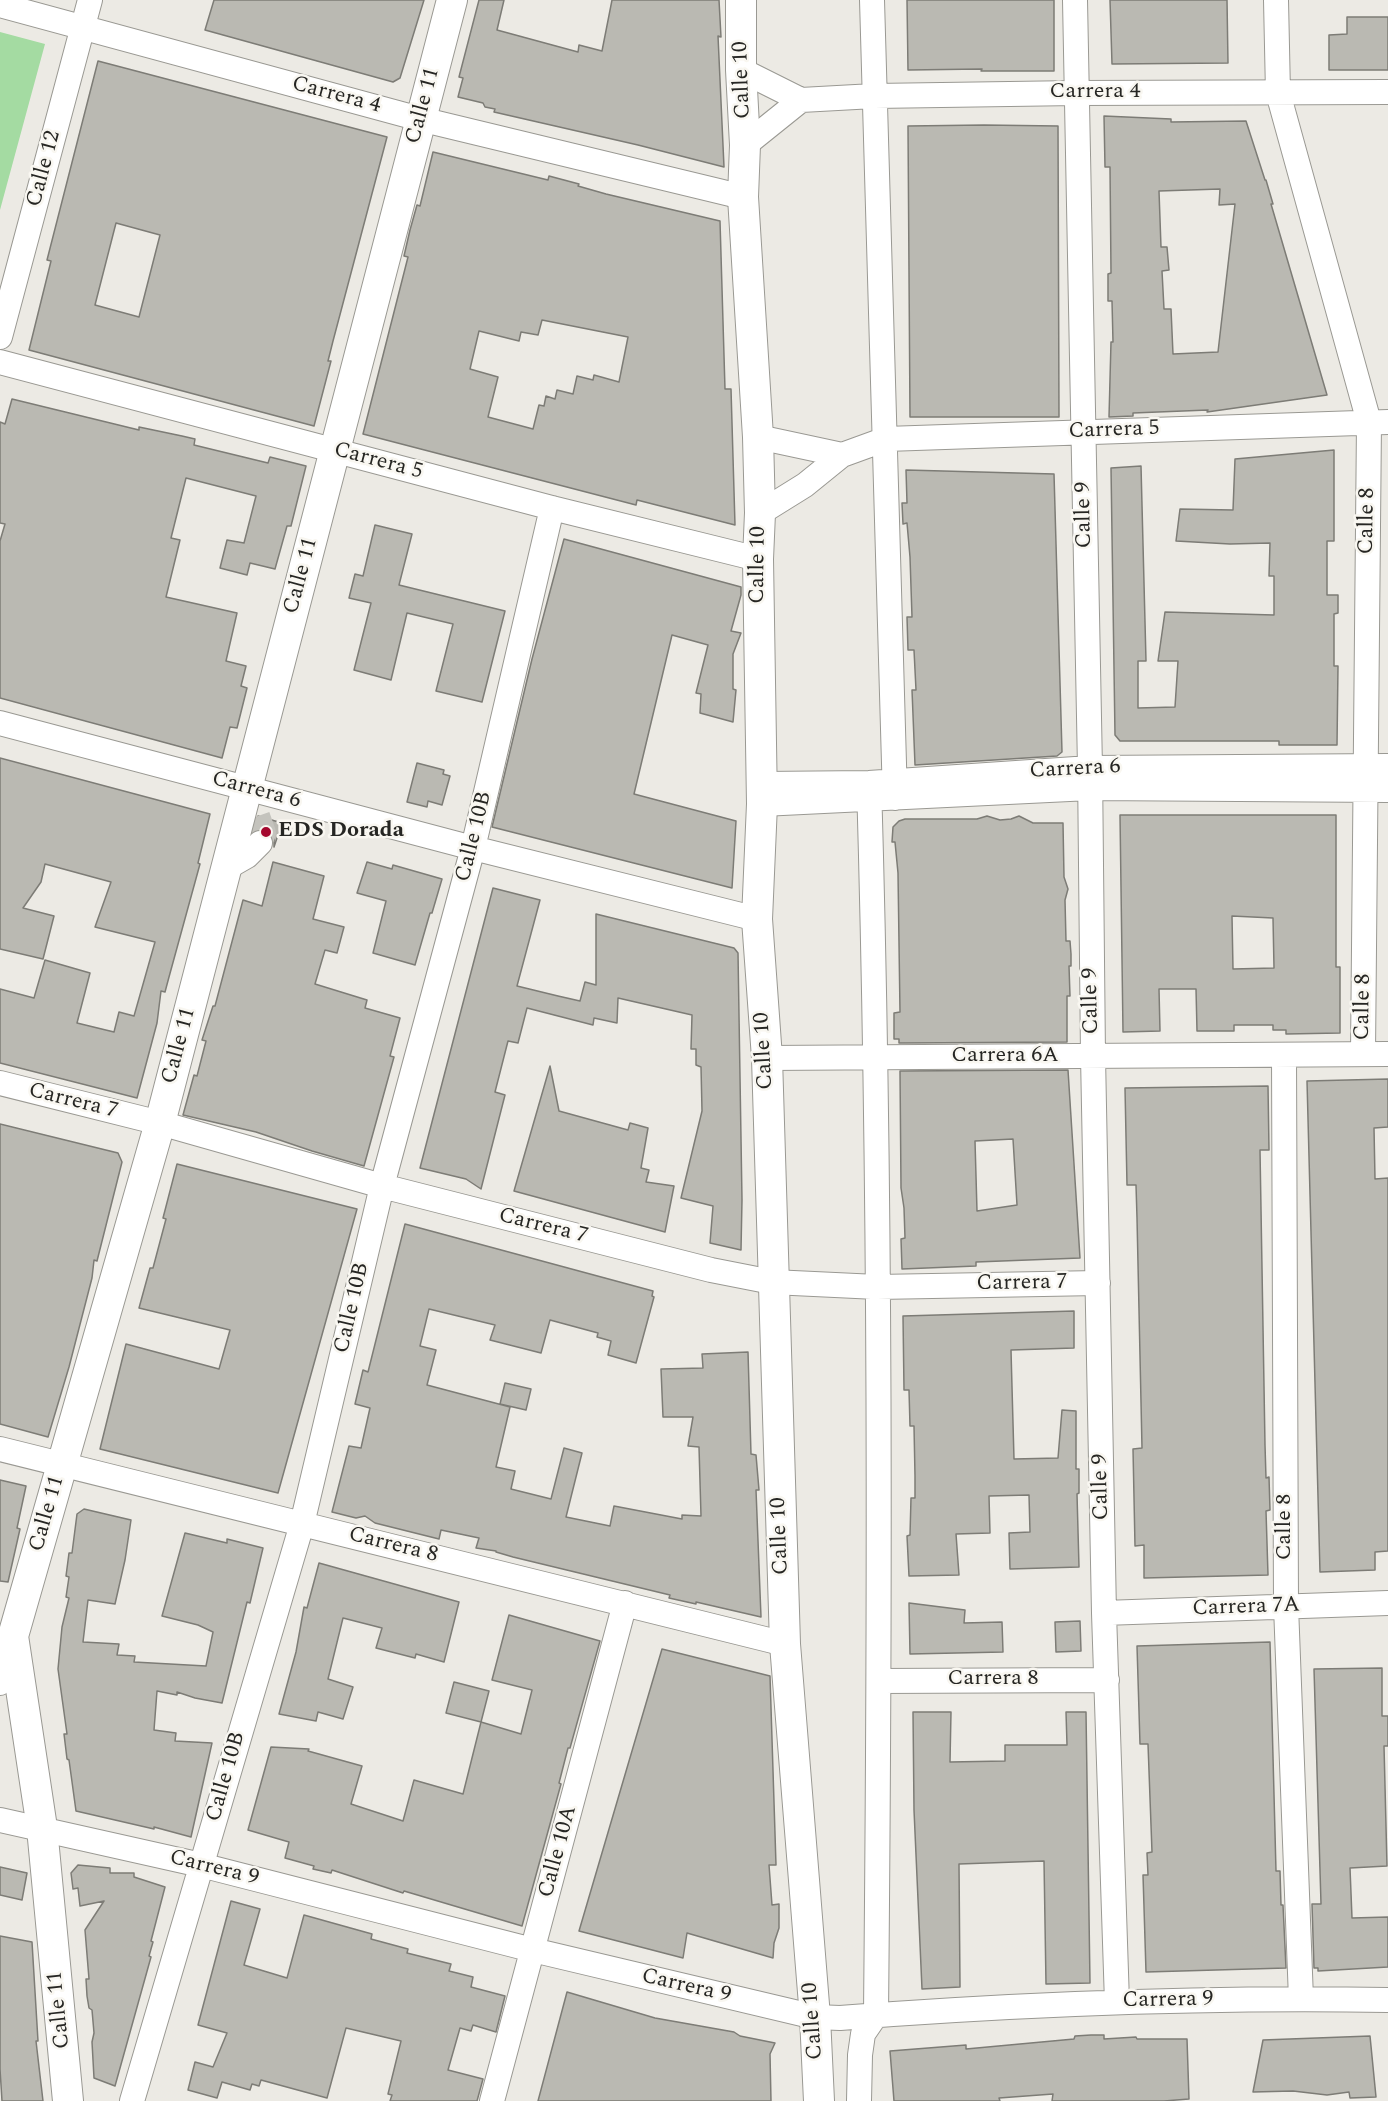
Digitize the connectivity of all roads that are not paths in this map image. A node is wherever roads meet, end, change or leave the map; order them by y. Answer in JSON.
{"nodes":[{"id":1,"x":90,"y":0,"type":"edge"},
{"id":2,"x":452,"y":0,"type":"edge"},
{"id":3,"x":741,"y":0,"type":"edge"},
{"id":4,"x":872,"y":0,"type":"edge"},
{"id":5,"x":1075,"y":0,"type":"edge"},
{"id":6,"x":1276,"y":0,"type":"edge"},
{"id":7,"x":0,"y":5,"type":"edge"},
{"id":8,"x":82,"y":28,"type":"junction"},
{"id":9,"x":741,"y":70,"type":"junction"},
{"id":10,"x":1388,"y":92,"type":"edge"},
{"id":11,"x":1077,"y":93,"type":"junction"},
{"id":12,"x":1278,"y":93,"type":"junction"},
{"id":13,"x":874,"y":96,"type":"junction"},
{"id":14,"x":801,"y":100,"type":"junction"},
{"id":15,"x":420,"y":119,"type":"junction"},
{"id":16,"x":745,"y":146,"type":"junction"},
{"id":17,"x":743,"y":197,"type":"junction"},
{"id":18,"x":0,"y":337,"type":"edge"},
{"id":19,"x":0,"y":362,"type":"edge"},
{"id":20,"x":1378,"y":422,"type":"edge"},
{"id":21,"x":1084,"y":432,"type":"junction"},
{"id":22,"x":758,"y":437,"type":"junction"},
{"id":23,"x":886,"y":439,"type":"junction"},
{"id":24,"x":334,"y":451,"type":"junction"},
{"id":25,"x":842,"y":454,"type":"junction"},
{"id":26,"x":552,"y":508,"type":"junction"},
{"id":27,"x":760,"y":513,"type":"junction"},
{"id":28,"x":758,"y":559,"type":"junction"},
{"id":29,"x":0,"y":723,"type":"edge"},
{"id":30,"x":1377,"y":766,"type":"edge"},
{"id":31,"x":1090,"y":778,"type":"junction"},
{"id":32,"x":895,"y":789,"type":"junction"},
{"id":33,"x":1377,"y":790,"type":"edge"},
{"id":34,"x":869,"y":791,"type":"junction"},
{"id":35,"x":762,"y":794,"type":"junction"},
{"id":36,"x":250,"y":800,"type":"junction"},
{"id":37,"x":260,"y":843,"type":"dead end"},
{"id":38,"x":473,"y":848,"type":"junction"},
{"id":39,"x":226,"y":868,"type":"junction"},
{"id":40,"x":757,"y":919,"type":"junction"},
{"id":41,"x":1363,"y":1053,"type":"junction"},
{"id":42,"x":1388,"y":1054,"type":"edge"},
{"id":43,"x":1093,"y":1056,"type":"junction"},
{"id":44,"x":1284,"y":1056,"type":"junction"},
{"id":45,"x":767,"y":1058,"type":"junction"},
{"id":46,"x":876,"y":1058,"type":"junction"},
{"id":47,"x":0,"y":1083,"type":"edge"},
{"id":48,"x":160,"y":1123,"type":"junction"},
{"id":49,"x":382,"y":1185,"type":"junction"},
{"id":50,"x":772,"y":1282,"type":"junction"},
{"id":51,"x":1098,"y":1282,"type":"junction"},
{"id":52,"x":878,"y":1287,"type":"junction"},
{"id":53,"x":0,"y":1449,"type":"edge"},
{"id":54,"x":62,"y":1464,"type":"junction"},
{"id":55,"x":302,"y":1524,"type":"junction"},
{"id":56,"x":625,"y":1603,"type":"junction"},
{"id":57,"x":1388,"y":1603,"type":"edge"},
{"id":58,"x":1286,"y":1606,"type":"junction"},
{"id":59,"x":1104,"y":1613,"type":"junction"},
{"id":60,"x":13,"y":1636,"type":"junction"},
{"id":61,"x":785,"y":1644,"type":"junction"},
{"id":62,"x":1107,"y":1680,"type":"junction"},
{"id":63,"x":880,"y":1681,"type":"junction"},
{"id":64,"x":0,"y":1683,"type":"edge"},
{"id":65,"x":0,"y":1820,"type":"edge"},
{"id":66,"x":42,"y":1828,"type":"junction"},
{"id":67,"x":201,"y":1865,"type":"junction"},
{"id":68,"x":533,"y":1950,"type":"junction"},
{"id":69,"x":1301,"y":1999,"type":"junction"},
{"id":70,"x":1388,"y":2000,"type":"edge"},
{"id":71,"x":1117,"y":2002,"type":"junction"},
{"id":72,"x":876,"y":2016,"type":"junction"},
{"id":73,"x":815,"y":2017,"type":"junction"},
{"id":74,"x":68,"y":2101,"type":"edge"},
{"id":75,"x":132,"y":2101,"type":"edge"},
{"id":76,"x":492,"y":2101,"type":"edge"},
{"id":77,"x":819,"y":2101,"type":"edge"},
{"id":78,"x":859,"y":2101,"type":"edge"}],
"edges":[{"from":1,"to":8,"type":"street","name":"Calle 12"},
{"from":2,"to":15,"type":"main road","name":"Calle 11"},
{"from":3,"to":9,"type":"main road","name":"Calle 10"},
{"from":4,"to":13,"type":"street"},
{"from":5,"to":11,"type":"street","name":"Calle 9"},
{"from":6,"to":12,"type":"street","name":"Calle 8"},
{"from":7,"to":8,"type":"street","name":"Carrera 4"},
{"from":8,"to":15,"type":"street","name":"Carrera 4"},
{"from":8,"to":18,"type":"street","name":"Calle 12"},
{"from":9,"to":14,"type":"street","name":"Carrera 4"},
{"from":9,"to":16,"type":"main road","name":"Calle 10"},
{"from":10,"to":12,"type":"street","name":"Carrera 4"},
{"from":11,"to":12,"type":"street","name":"Carrera 4"},
{"from":11,"to":13,"type":"street","name":"Carrera 4"},
{"from":11,"to":21,"type":"street","name":"Calle 9"},
{"from":12,"to":20,"type":"street","name":"Calle 8"},
{"from":13,"to":14,"type":"street","name":"Carrera 4"},
{"from":13,"to":23,"type":"street"},
{"from":14,"to":16,"type":"street"},
{"from":15,"to":17,"type":"street","name":"Carrera 4"},
{"from":15,"to":24,"type":"main road","name":"Calle 11"},
{"from":16,"to":17,"type":"main road","name":"Calle 10"},
{"from":17,"to":22,"type":"main road","name":"Calle 10"},
{"from":19,"to":24,"type":"street","name":"Carrera 5"},
{"from":20,"to":21,"type":"street","name":"Carrera 5"},
{"from":20,"to":30,"type":"street","name":"Calle 8"},
{"from":21,"to":23,"type":"street","name":"Carrera 5"},
{"from":21,"to":31,"type":"street","name":"Calle 9"},
{"from":22,"to":25,"type":"street"},
{"from":22,"to":27,"type":"main road","name":"Calle 10"},
{"from":23,"to":25,"type":"street","name":"Carrera 5"},
{"from":23,"to":32,"type":"street"},
{"from":24,"to":26,"type":"street","name":"Carrera 5"},
{"from":24,"to":36,"type":"main road","name":"Calle 11"},
{"from":25,"to":27,"type":"street","name":"Carrera 5"},
{"from":26,"to":28,"type":"street","name":"Carrera 5"},
{"from":26,"to":38,"type":"street","name":"Calle 10B"},
{"from":27,"to":28,"type":"main road","name":"Calle 10"},
{"from":28,"to":35,"type":"main road","name":"Calle 10"},
{"from":29,"to":36,"type":"street","name":"Carrera 6"},
{"from":30,"to":31,"type":"street","name":"Carrera 6"},
{"from":30,"to":33,"type":"street","name":"Calle 8"},
{"from":31,"to":32,"type":"street","name":"Carrera 6"},
{"from":31,"to":33,"type":"street","name":"Carrera 6"},
{"from":31,"to":43,"type":"street","name":"Calle 9"},
{"from":32,"to":34,"type":"street","name":"Carrera 6"},
{"from":33,"to":41,"type":"street","name":"Calle 8"},
{"from":34,"to":35,"type":"street","name":"Carrera 6"},
{"from":34,"to":46,"type":"street","name":"Calle 10"},
{"from":35,"to":40,"type":"main road","name":"Calle 10"},
{"from":36,"to":38,"type":"street","name":"Carrera 6"},
{"from":36,"to":39,"type":"main road","name":"Calle 11"},
{"from":37,"to":39,"type":"street"},
{"from":38,"to":40,"type":"street","name":"Carrera 6"},
{"from":38,"to":49,"type":"street","name":"Calle 10B"},
{"from":39,"to":48,"type":"main road","name":"Calle 11"},
{"from":40,"to":45,"type":"main road","name":"Calle 10"},
{"from":41,"to":42,"type":"street","name":"Carrera 6A"},
{"from":41,"to":44,"type":"street","name":"Carrera 6A"},
{"from":43,"to":44,"type":"street","name":"Carrera 6A"},
{"from":43,"to":46,"type":"street","name":"Carrera 6A"},
{"from":43,"to":51,"type":"street","name":"Calle 9"},
{"from":44,"to":58,"type":"street","name":"Calle 8"},
{"from":45,"to":46,"type":"street","name":"Carrera 6A"},
{"from":45,"to":50,"type":"main road","name":"Calle 10"},
{"from":46,"to":52,"type":"street","name":"Calle 10"},
{"from":47,"to":48,"type":"street","name":"Carrera 7"},
{"from":48,"to":49,"type":"street","name":"Carrera 7"},
{"from":48,"to":54,"type":"main road","name":"Calle 11"},
{"from":49,"to":50,"type":"street","name":"Carrera 7"},
{"from":49,"to":55,"type":"street","name":"Calle 10B"},
{"from":50,"to":52,"type":"street","name":"Carrera 7"},
{"from":50,"to":61,"type":"main road","name":"Calle 10"},
{"from":51,"to":52,"type":"street","name":"Carrera 7"},
{"from":51,"to":59,"type":"street","name":"Calle 9"},
{"from":52,"to":63,"type":"street","name":"Calle 10"},
{"from":53,"to":54,"type":"street","name":"Carrera 8"},
{"from":54,"to":55,"type":"street","name":"Carrera 8"},
{"from":54,"to":60,"type":"main road","name":"Calle 11"},
{"from":55,"to":56,"type":"street","name":"Carrera 8"},
{"from":55,"to":67,"type":"street","name":"Calle 10B"},
{"from":56,"to":61,"type":"street","name":"Carrera 8"},
{"from":56,"to":68,"type":"street","name":"Calle 10A"},
{"from":57,"to":58,"type":"street","name":"Carrera 7A"},
{"from":58,"to":59,"type":"street","name":"Carrera 7A"},
{"from":58,"to":69,"type":"street","name":"Calle 8"},
{"from":59,"to":62,"type":"street","name":"Calle 9"},
{"from":60,"to":64,"type":"street"},
{"from":60,"to":66,"type":"main road","name":"Calle 11"},
{"from":61,"to":73,"type":"main road","name":"Calle 10"},
{"from":62,"to":63,"type":"street","name":"Carrera 8"},
{"from":62,"to":71,"type":"street","name":"Calle 9"},
{"from":63,"to":72,"type":"street","name":"Calle 10"},
{"from":65,"to":66,"type":"street","name":"Carrera 9"},
{"from":66,"to":67,"type":"street","name":"Carrera 9"},
{"from":66,"to":74,"type":"main road","name":"Calle 11"},
{"from":67,"to":68,"type":"street","name":"Carrera 9"},
{"from":67,"to":75,"type":"street","name":"Calle 10B"},
{"from":68,"to":73,"type":"street","name":"Carrera 9"},
{"from":68,"to":76,"type":"street","name":"Calle 10A"},
{"from":69,"to":70,"type":"street","name":"Carrera 9"},
{"from":69,"to":71,"type":"street","name":"Carrera 9"},
{"from":71,"to":72,"type":"street","name":"Carrera 9"},
{"from":72,"to":73,"type":"street","name":"Carrera 9"},
{"from":72,"to":78,"type":"street","name":"Calle 10"},
{"from":73,"to":77,"type":"main road","name":"Calle 10"}]}
